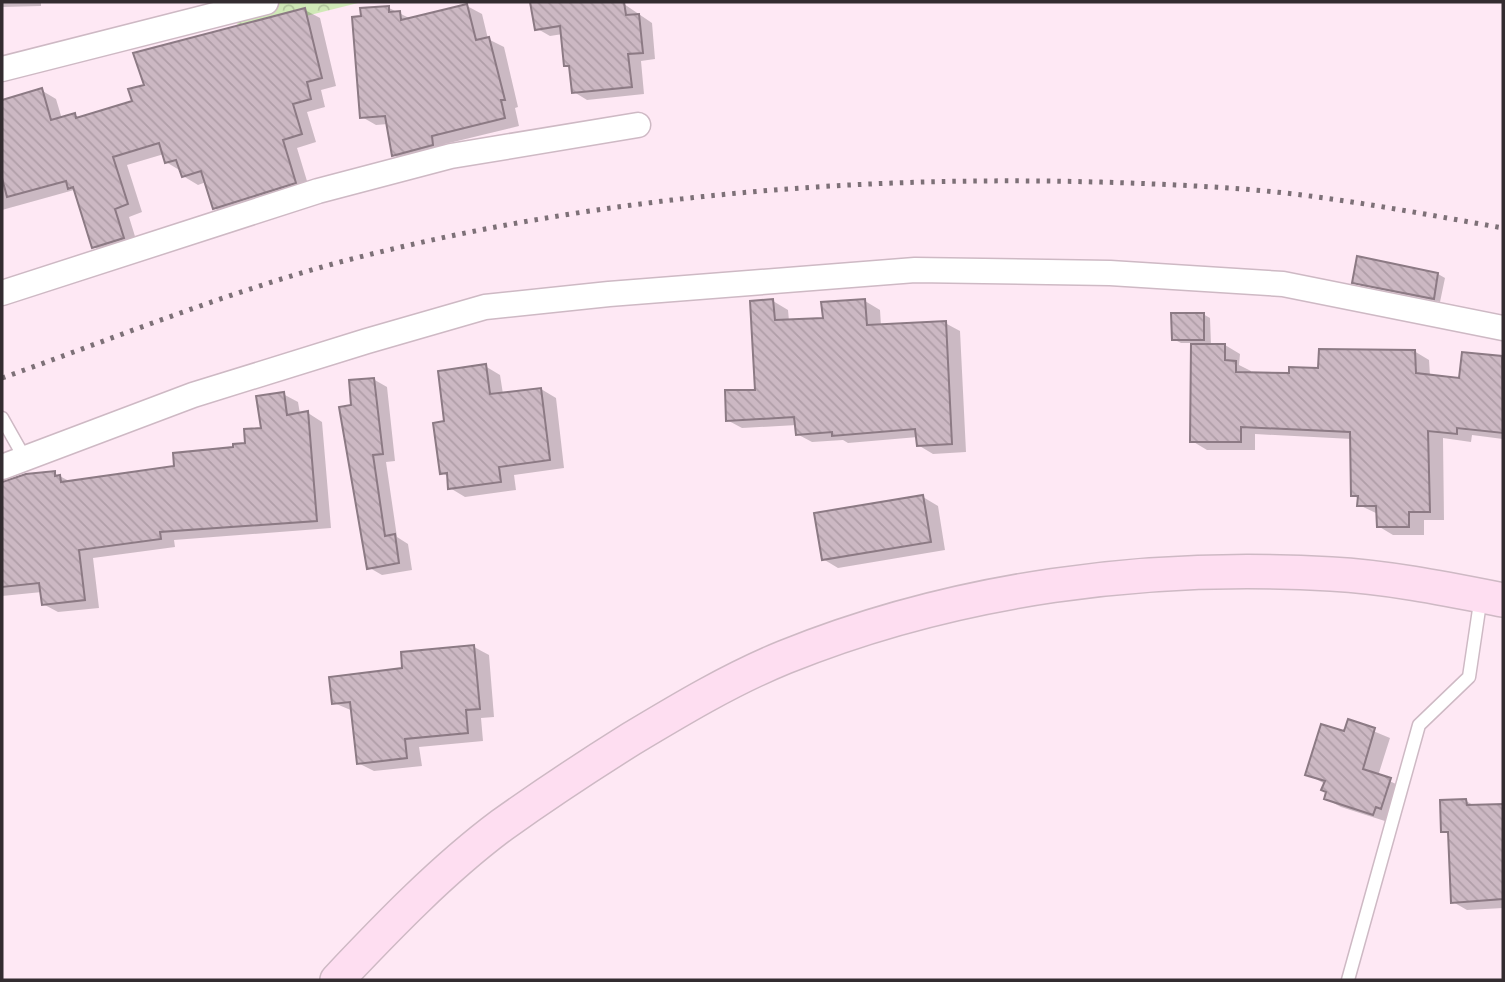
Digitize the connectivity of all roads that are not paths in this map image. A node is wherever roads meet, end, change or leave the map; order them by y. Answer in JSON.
{"nodes":[{"id":1,"x":266,"y":2,"type":"edge"},
{"id":2,"x":2,"y":69,"type":"edge"},
{"id":3,"x":638,"y":125,"type":"dead end"},
{"id":4,"x":2,"y":293,"type":"edge"},
{"id":5,"x":1503,"y":328,"type":"edge"},
{"id":6,"x":2,"y":418,"type":"edge"},
{"id":7,"x":13,"y":462,"type":"edge"},
{"id":8,"x":1492,"y":598,"type":"edge"},
{"id":9,"x":337,"y":980,"type":"edge"},
{"id":10,"x":1348,"y":980,"type":"edge"}],
"edges":[{"from":1,"to":2,"type":"street"},
{"from":3,"to":4,"type":"street"},
{"from":5,"to":7,"type":"street"},
{"from":6,"to":7,"type":"lane"},
{"from":8,"to":9,"type":"street"},
{"from":8,"to":10,"type":"lane"}]}
